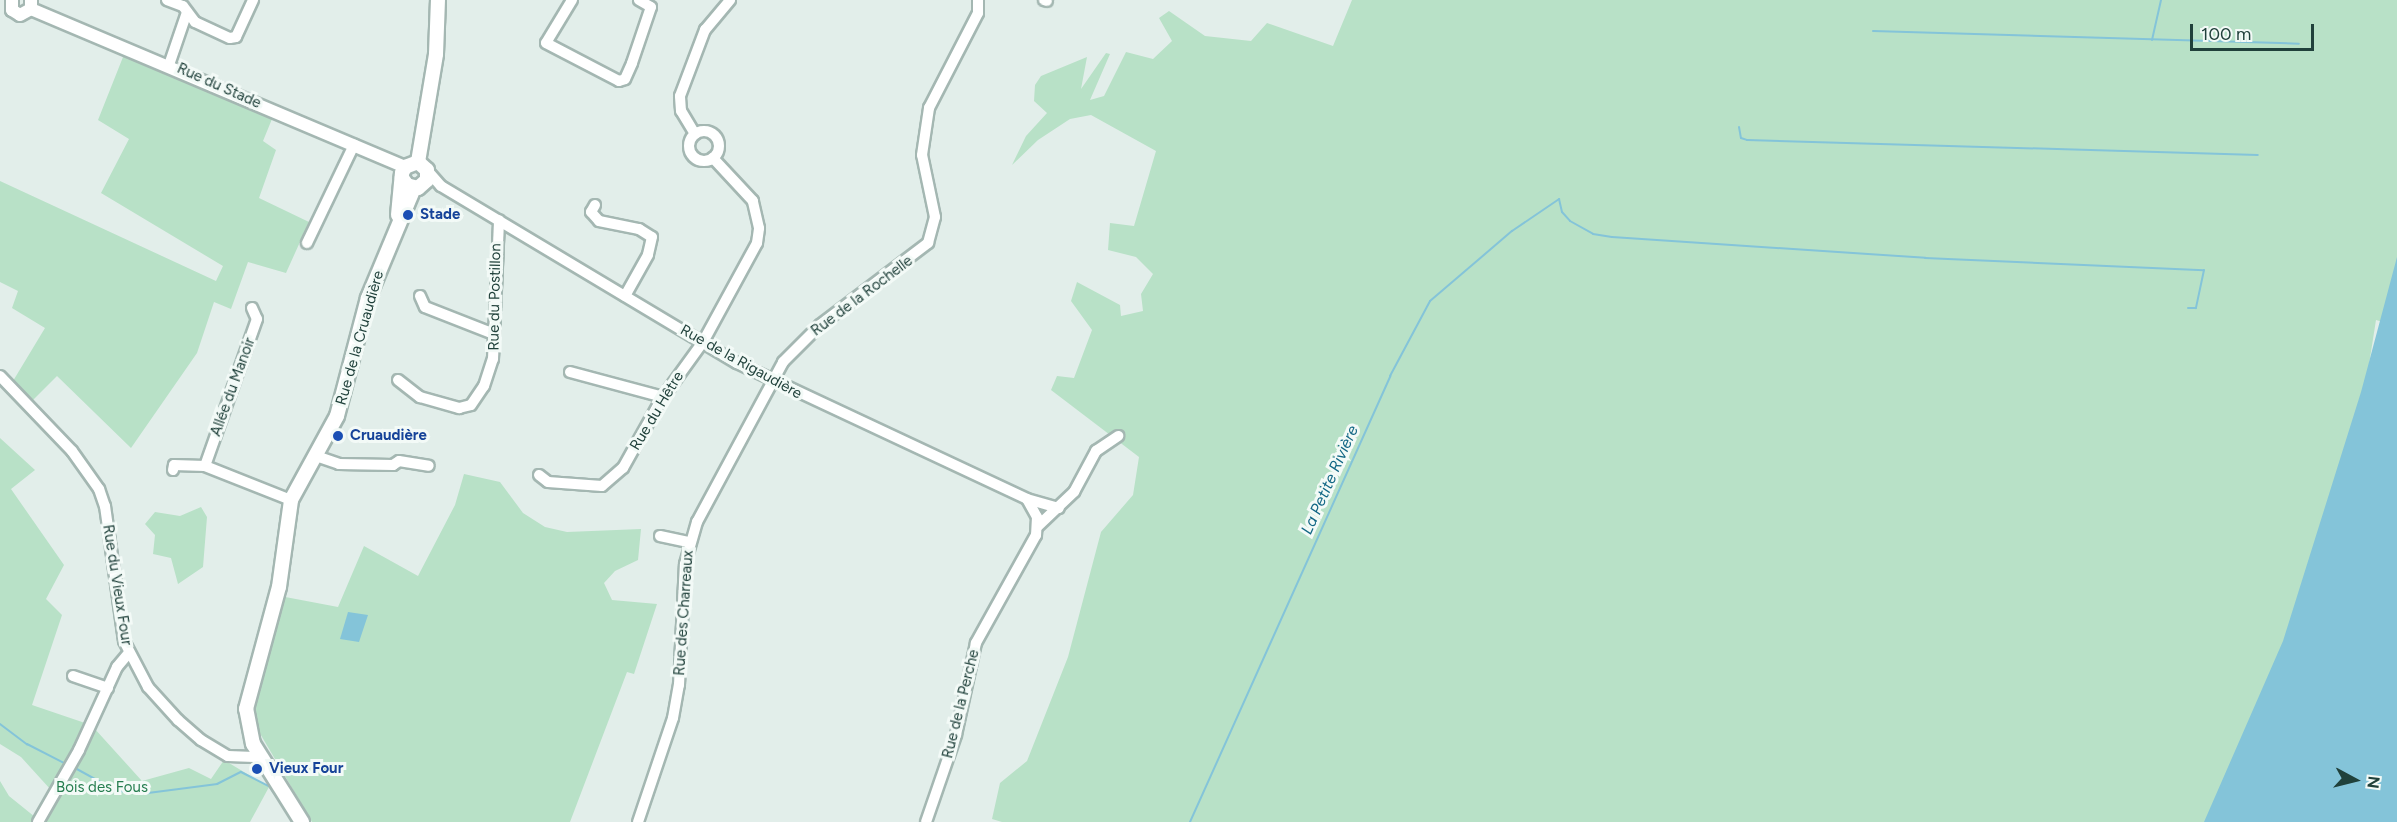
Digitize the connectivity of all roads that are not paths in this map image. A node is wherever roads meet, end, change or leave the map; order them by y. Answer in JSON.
{"nodes":[{"id":1,"x":167,"y":0,"type":"edge"},
{"id":2,"x":253,"y":0,"type":"edge"},
{"id":3,"x":438,"y":0,"type":"edge"},
{"id":4,"x":572,"y":0,"type":"edge"},
{"id":5,"x":639,"y":0,"type":"edge"},
{"id":6,"x":730,"y":0,"type":"edge"},
{"id":7,"x":978,"y":0,"type":"edge"},
{"id":8,"x":31,"y":5,"type":"edge"},
{"id":9,"x":8,"y":6,"type":"edge"},
{"id":10,"x":187,"y":12,"type":"junction"},
{"id":11,"x":169,"y":65,"type":"junction"},
{"id":12,"x":694,"y":134,"type":"junction"},
{"id":13,"x":354,"y":145,"type":"junction"},
{"id":14,"x":713,"y":158,"type":"junction"},
{"id":15,"x":415,"y":175,"type":"junction"},
{"id":16,"x":595,"y":206,"type":"dead end"},
{"id":17,"x":499,"y":220,"type":"junction"},
{"id":18,"x":307,"y":243,"type":"dead end"},
{"id":19,"x":420,"y":296,"type":"dead end"},
{"id":20,"x":625,"y":296,"type":"junction"},
{"id":21,"x":252,"y":308,"type":"dead end"},
{"id":22,"x":494,"y":334,"type":"junction"},
{"id":23,"x":703,"y":342,"type":"junction"},
{"id":24,"x":570,"y":372,"type":"dead end"},
{"id":25,"x":0,"y":376,"type":"edge"},
{"id":26,"x":398,"y":380,"type":"dead end"},
{"id":27,"x":770,"y":381,"type":"junction"},
{"id":28,"x":663,"y":397,"type":"junction"},
{"id":29,"x":1118,"y":436,"type":"dead end"},
{"id":30,"x":316,"y":456,"type":"junction"},
{"id":31,"x":205,"y":466,"type":"junction"},
{"id":32,"x":429,"y":466,"type":"dead end"},
{"id":33,"x":173,"y":470,"type":"dead end"},
{"id":34,"x":539,"y":475,"type":"dead end"},
{"id":35,"x":1027,"y":498,"type":"junction"},
{"id":36,"x":291,"y":500,"type":"junction"},
{"id":37,"x":1059,"y":508,"type":"junction"},
{"id":38,"x":1038,"y":526,"type":"junction"},
{"id":39,"x":660,"y":536,"type":"dead end"},
{"id":40,"x":689,"y":542,"type":"junction"},
{"id":41,"x":128,"y":654,"type":"junction"},
{"id":42,"x":73,"y":676,"type":"dead end"},
{"id":43,"x":108,"y":688,"type":"junction"},
{"id":44,"x":261,"y":758,"type":"junction"},
{"id":45,"x":38,"y":822,"type":"edge"},
{"id":46,"x":302,"y":822,"type":"edge"},
{"id":47,"x":638,"y":822,"type":"edge"},
{"id":48,"x":926,"y":822,"type":"edge"}],
"edges":[{"from":1,"to":10,"type":"street"},
{"from":2,"to":10,"type":"street"},
{"from":3,"to":15,"type":"main road","name":"Rue de la Cruaudière"},
{"from":4,"to":5,"type":"street"},
{"from":6,"to":12,"type":"street"},
{"from":7,"to":27,"type":"street","name":"Rue de la Rochelle"},
{"from":8,"to":9,"type":"street","name":"Rue du Stade"},
{"from":8,"to":11,"type":"street","name":"Rue du Stade"},
{"from":10,"to":11,"type":"street"},
{"from":11,"to":13,"type":"street","name":"Rue du Stade"},
{"from":12,"to":14,"type":"street"},
{"from":12,"to":14,"type":"street"},
{"from":13,"to":15,"type":"street","name":"Rue du Stade"},
{"from":13,"to":18,"type":"street"},
{"from":14,"to":23,"type":"street","name":"Rue du Hêtre"},
{"from":15,"to":17,"type":"street","name":"Rue de la Rigaudière"},
{"from":15,"to":30,"type":"main road","name":"Rue de la Cruaudière"},
{"from":16,"to":20,"type":"street"},
{"from":17,"to":20,"type":"street","name":"Rue de la Rigaudière"},
{"from":17,"to":22,"type":"street","name":"Rue du Postillon"},
{"from":19,"to":22,"type":"street"},
{"from":20,"to":23,"type":"street","name":"Rue de la Rigaudière"},
{"from":21,"to":31,"type":"street","name":"Allée du Manoir"},
{"from":22,"to":26,"type":"street","name":"Rue du Postillon"},
{"from":23,"to":27,"type":"street","name":"Rue de la Rigaudière"},
{"from":23,"to":28,"type":"street","name":"Rue du Hêtre"},
{"from":24,"to":28,"type":"street"},
{"from":25,"to":41,"type":"street","name":"Rue du Vieux Four"},
{"from":27,"to":35,"type":"street","name":"Rue de la Rigaudière"},
{"from":27,"to":40,"type":"street","name":"Rue des Charreaux"},
{"from":28,"to":34,"type":"street","name":"Rue du Hêtre"},
{"from":29,"to":37,"type":"street"},
{"from":30,"to":32,"type":"street"},
{"from":30,"to":36,"type":"main road","name":"Rue de la Cruaudière"},
{"from":31,"to":33,"type":"street"},
{"from":31,"to":36,"type":"street"},
{"from":35,"to":37,"type":"street","name":"Rue de la Rigaudière"},
{"from":35,"to":38,"type":"street"},
{"from":36,"to":44,"type":"main road","name":"Rue de la Cruaudière"},
{"from":37,"to":38,"type":"street"},
{"from":38,"to":48,"type":"street","name":"Rue de la Perche"},
{"from":39,"to":40,"type":"street"},
{"from":40,"to":47,"type":"street","name":"Rue des Charreaux"},
{"from":41,"to":43,"type":"street"},
{"from":41,"to":44,"type":"street","name":"Rue du Vieux Four"},
{"from":42,"to":43,"type":"street"},
{"from":43,"to":45,"type":"street"},
{"from":44,"to":46,"type":"main road","name":"Rue de la Cruaudière"}]}
